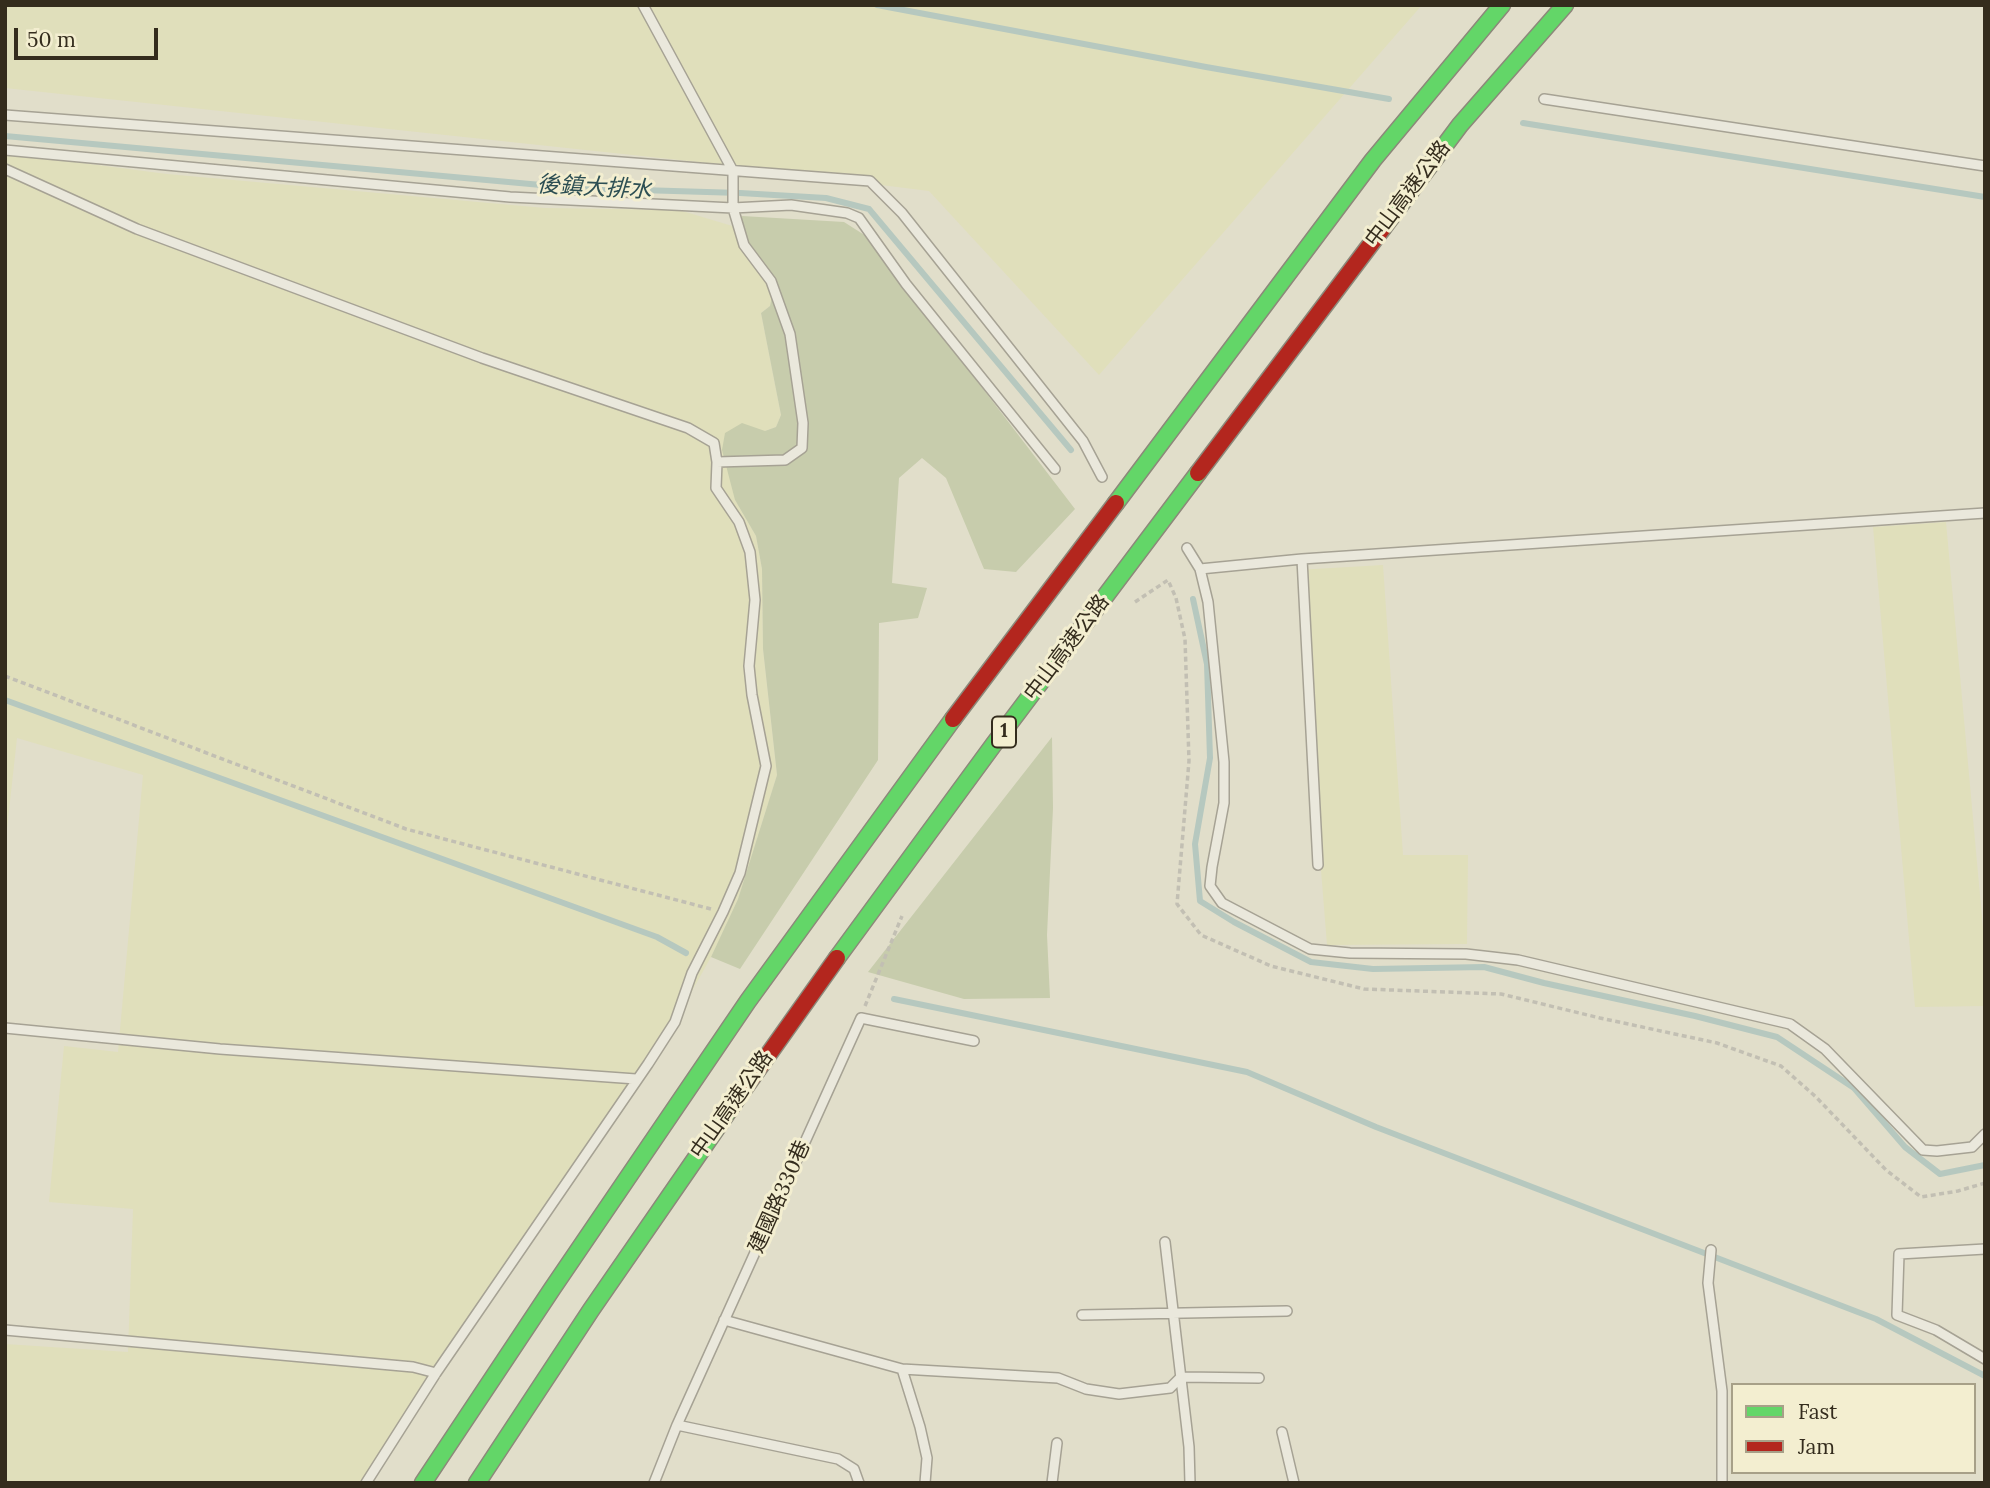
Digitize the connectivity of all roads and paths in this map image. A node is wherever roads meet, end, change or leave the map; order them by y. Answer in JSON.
{"nodes":[{"id":1,"x":643,"y":5,"type":"edge"},
{"id":2,"x":1502,"y":5,"type":"edge"},
{"id":3,"x":1564,"y":5,"type":"edge"},
{"id":4,"x":1544,"y":99,"type":"dead end"},
{"id":5,"x":5,"y":115,"type":"edge"},
{"id":6,"x":5,"y":150,"type":"edge"},
{"id":7,"x":1985,"y":166,"type":"edge"},
{"id":8,"x":5,"y":169,"type":"edge"},
{"id":9,"x":733,"y":175,"type":"junction"},
{"id":10,"x":733,"y":204,"type":"junction"},
{"id":11,"x":717,"y":462,"type":"junction"},
{"id":12,"x":1055,"y":469,"type":"dead end"},
{"id":13,"x":1102,"y":477,"type":"dead end"},
{"id":14,"x":1985,"y":513,"type":"edge"},
{"id":15,"x":1187,"y":548,"type":"dead end"},
{"id":16,"x":1302,"y":559,"type":"junction"},
{"id":17,"x":1200,"y":569,"type":"junction"},
{"id":18,"x":1134,"y":603,"type":"dead end"},
{"id":19,"x":5,"y":676,"type":"edge"},
{"id":20,"x":1318,"y":865,"type":"dead end"},
{"id":21,"x":723,"y":912,"type":"junction"},
{"id":22,"x":903,"y":913,"type":"dead end"},
{"id":23,"x":861,"y":1018,"type":"junction"},
{"id":24,"x":5,"y":1028,"type":"edge"},
{"id":25,"x":974,"y":1041,"type":"dead end"},
{"id":26,"x":636,"y":1079,"type":"junction"},
{"id":27,"x":1985,"y":1134,"type":"edge"},
{"id":28,"x":1985,"y":1183,"type":"edge"},
{"id":29,"x":1165,"y":1242,"type":"dead end"},
{"id":30,"x":1985,"y":1249,"type":"edge"},
{"id":31,"x":1711,"y":1250,"type":"dead end"},
{"id":32,"x":1287,"y":1311,"type":"dead end"},
{"id":33,"x":1174,"y":1314,"type":"junction"},
{"id":34,"x":1082,"y":1315,"type":"dead end"},
{"id":35,"x":724,"y":1320,"type":"junction"},
{"id":36,"x":5,"y":1330,"type":"edge"},
{"id":37,"x":1985,"y":1359,"type":"edge"},
{"id":38,"x":902,"y":1369,"type":"junction"},
{"id":39,"x":436,"y":1373,"type":"junction"},
{"id":40,"x":1181,"y":1377,"type":"junction"},
{"id":41,"x":1259,"y":1378,"type":"dead end"},
{"id":42,"x":677,"y":1425,"type":"junction"},
{"id":43,"x":1282,"y":1432,"type":"dead end"},
{"id":44,"x":1057,"y":1443,"type":"dead end"},
{"id":45,"x":366,"y":1483,"type":"edge"},
{"id":46,"x":423,"y":1483,"type":"edge"},
{"id":47,"x":477,"y":1483,"type":"edge"},
{"id":48,"x":654,"y":1483,"type":"edge"},
{"id":49,"x":859,"y":1483,"type":"edge"},
{"id":50,"x":925,"y":1483,"type":"edge"},
{"id":51,"x":1052,"y":1483,"type":"edge"},
{"id":52,"x":1190,"y":1483,"type":"edge"},
{"id":53,"x":1294,"y":1483,"type":"edge"},
{"id":54,"x":1722,"y":1483,"type":"edge"}],
"edges":[{"from":1,"to":9,"type":"lane"},
{"from":2,"to":46,"type":"highway","number":"1"},
{"from":3,"to":47,"type":"highway","name":"中山高速公路","number":"1"},
{"from":4,"to":7,"type":"lane"},
{"from":5,"to":9,"type":"lane"},
{"from":6,"to":10,"type":"lane"},
{"from":8,"to":11,"type":"lane"},
{"from":9,"to":10,"type":"lane"},
{"from":9,"to":13,"type":"lane"},
{"from":10,"to":11,"type":"lane"},
{"from":10,"to":12,"type":"lane"},
{"from":11,"to":21,"type":"lane"},
{"from":14,"to":16,"type":"lane"},
{"from":15,"to":17,"type":"lane"},
{"from":16,"to":17,"type":"lane"},
{"from":16,"to":20,"type":"lane"},
{"from":17,"to":27,"type":"lane"},
{"from":18,"to":28,"type":"path"},
{"from":19,"to":21,"type":"path"},
{"from":21,"to":26,"type":"lane"},
{"from":22,"to":23,"type":"path"},
{"from":23,"to":25,"type":"lane"},
{"from":23,"to":35,"type":"lane","name":"建國路330巷"},
{"from":24,"to":26,"type":"lane"},
{"from":26,"to":39,"type":"lane"},
{"from":29,"to":33,"type":"lane"},
{"from":30,"to":37,"type":"lane"},
{"from":31,"to":54,"type":"lane"},
{"from":32,"to":33,"type":"lane"},
{"from":33,"to":34,"type":"lane"},
{"from":33,"to":40,"type":"lane"},
{"from":35,"to":38,"type":"lane"},
{"from":35,"to":42,"type":"lane","name":"建國路330巷"},
{"from":36,"to":39,"type":"lane"},
{"from":38,"to":40,"type":"lane"},
{"from":38,"to":50,"type":"lane"},
{"from":39,"to":45,"type":"lane"},
{"from":40,"to":41,"type":"lane"},
{"from":40,"to":52,"type":"lane"},
{"from":42,"to":48,"type":"lane","name":"建國路330巷"},
{"from":42,"to":49,"type":"lane"},
{"from":43,"to":53,"type":"lane"},
{"from":44,"to":51,"type":"lane"}]}
